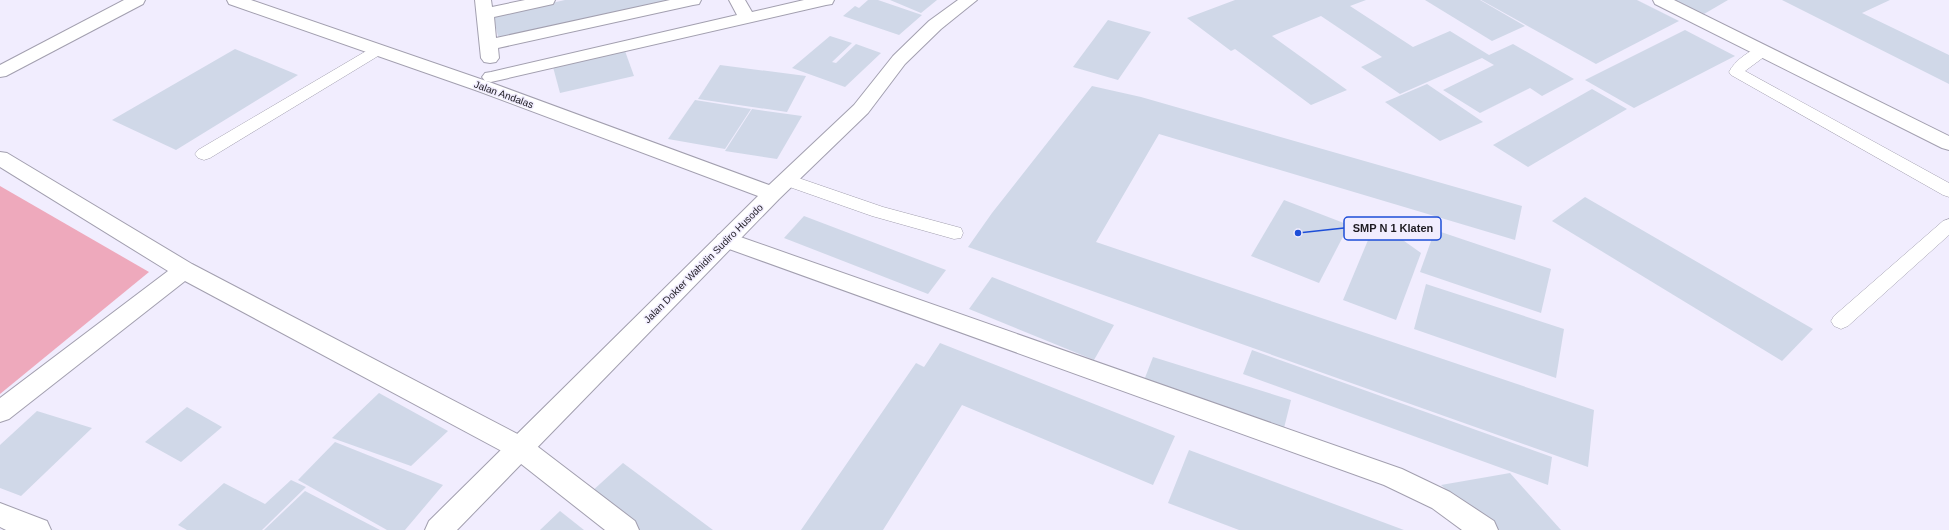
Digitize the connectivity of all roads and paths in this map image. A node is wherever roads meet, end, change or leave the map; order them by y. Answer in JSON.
{"nodes":[{"id":1,"x":138,"y":0,"type":"edge"},
{"id":2,"x":235,"y":0,"type":"edge"},
{"id":3,"x":547,"y":0,"type":"edge"},
{"id":4,"x":693,"y":0,"type":"edge"},
{"id":5,"x":737,"y":0,"type":"edge"},
{"id":6,"x":826,"y":0,"type":"edge"},
{"id":7,"x":969,"y":0,"type":"edge"},
{"id":8,"x":1661,"y":0,"type":"edge"},
{"id":9,"x":484,"y":7,"type":"edge"},
{"id":10,"x":747,"y":18,"type":"junction"},
{"id":11,"x":489,"y":45,"type":"junction"},
{"id":12,"x":378,"y":50,"type":"junction"},
{"id":13,"x":1763,"y":51,"type":"junction"},
{"id":14,"x":0,"y":72,"type":"edge"},
{"id":15,"x":488,"y":82,"type":"junction"},
{"id":16,"x":1949,"y":144,"type":"edge"},
{"id":17,"x":204,"y":154,"type":"dead end"},
{"id":18,"x":0,"y":158,"type":"edge"},
{"id":19,"x":779,"y":187,"type":"junction"},
{"id":20,"x":1949,"y":191,"type":"edge"},
{"id":21,"x":1949,"y":225,"type":"edge"},
{"id":22,"x":954,"y":233,"type":"dead end"},
{"id":23,"x":726,"y":240,"type":"junction"},
{"id":24,"x":184,"y":270,"type":"junction"},
{"id":25,"x":1841,"y":321,"type":"dead end"},
{"id":26,"x":0,"y":412,"type":"edge"},
{"id":27,"x":520,"y":448,"type":"junction"},
{"id":28,"x":0,"y":515,"type":"edge"},
{"id":29,"x":37,"y":530,"type":"edge"},
{"id":30,"x":439,"y":530,"type":"edge"},
{"id":31,"x":625,"y":530,"type":"edge"},
{"id":32,"x":1484,"y":530,"type":"edge"}],
"edges":[{"from":1,"to":14,"type":"street"},
{"from":2,"to":12,"type":"street","name":"Jalan Andalas"},
{"from":3,"to":9,"type":"street"},
{"from":4,"to":11,"type":"street"},
{"from":5,"to":10,"type":"street"},
{"from":6,"to":10,"type":"street"},
{"from":7,"to":19,"type":"street","name":"Jalan Dokter Wahidin Sudiro Husodo"},
{"from":8,"to":13,"type":"street"},
{"from":9,"to":11,"type":"street"},
{"from":10,"to":15,"type":"street"},
{"from":11,"to":15,"type":"street"},
{"from":12,"to":15,"type":"street","name":"Jalan Andalas"},
{"from":12,"to":17,"type":"lane"},
{"from":13,"to":16,"type":"street"},
{"from":13,"to":20,"type":"lane"},
{"from":15,"to":19,"type":"street","name":"Jalan Andalas"},
{"from":18,"to":24,"type":"street"},
{"from":19,"to":22,"type":"lane"},
{"from":19,"to":23,"type":"street","name":"Jalan Dokter Wahidin Sudiro Husodo"},
{"from":21,"to":25,"type":"lane"},
{"from":23,"to":27,"type":"street","name":"Jalan Dokter Wahidin Sudiro Husodo"},
{"from":23,"to":32,"type":"street"},
{"from":24,"to":26,"type":"street"},
{"from":24,"to":27,"type":"street"},
{"from":27,"to":30,"type":"street","name":"Jalan Dokter Wahidin Sudiro Husodo"},
{"from":27,"to":31,"type":"street"},
{"from":28,"to":29,"type":"street"}]}
